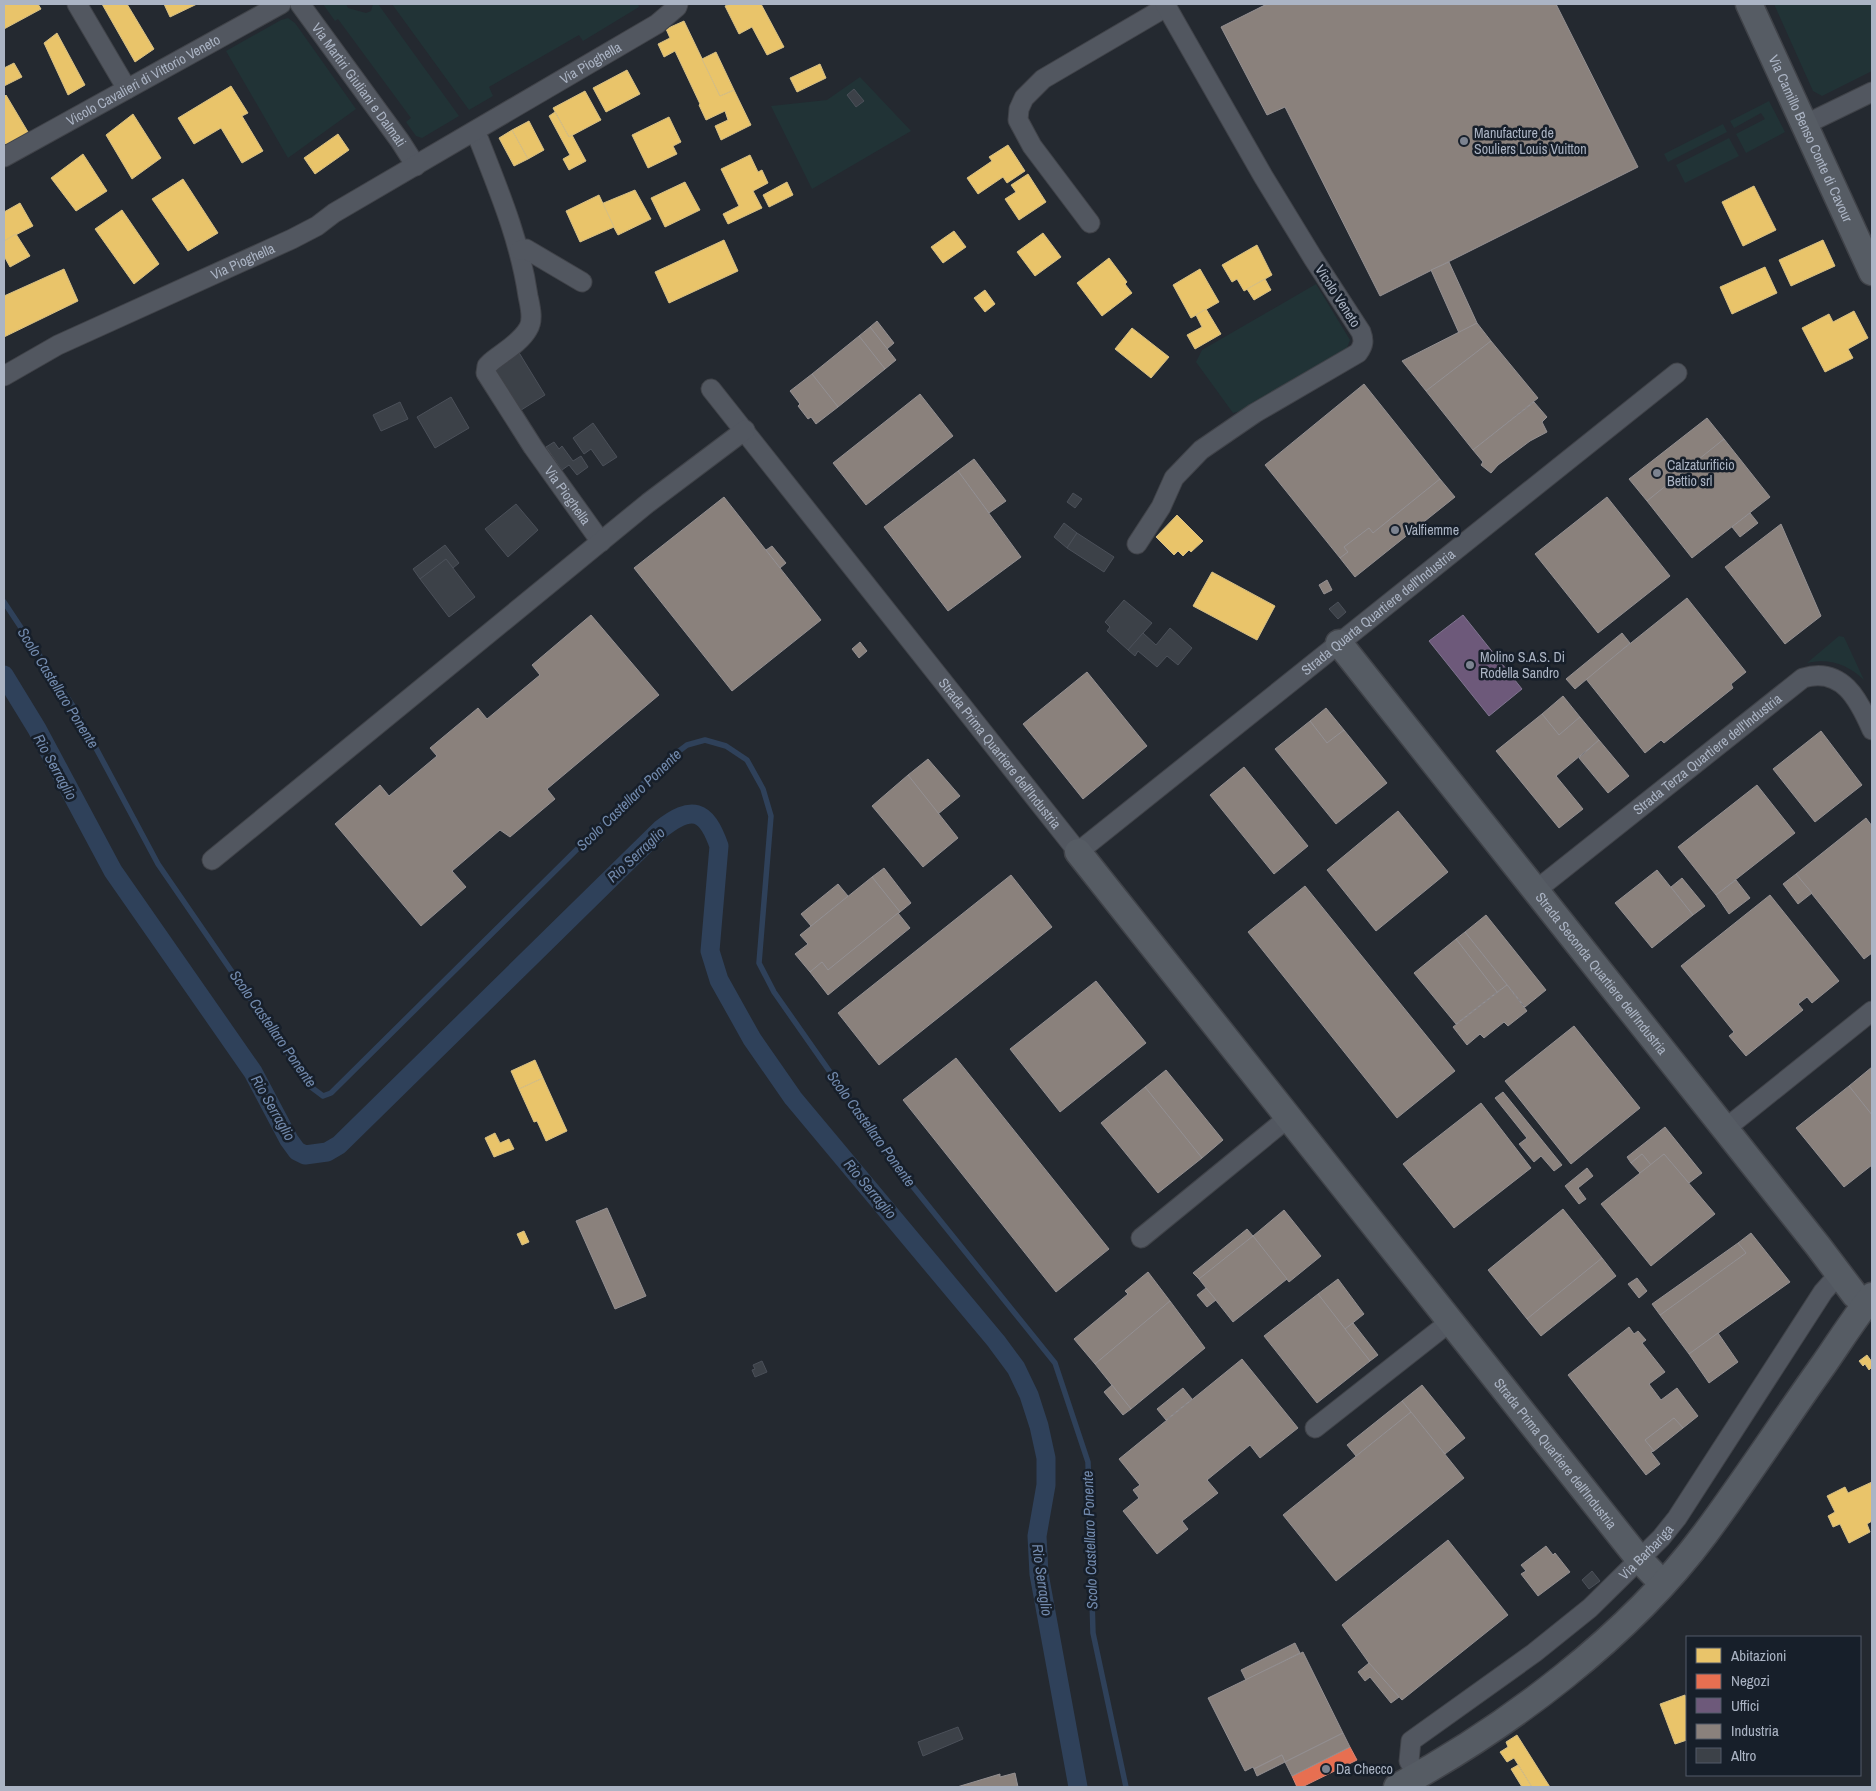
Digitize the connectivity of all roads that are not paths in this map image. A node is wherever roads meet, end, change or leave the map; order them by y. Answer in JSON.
{"nodes":[{"id":1,"x":77,"y":4,"type":"edge"},
{"id":2,"x":281,"y":4,"type":"edge"},
{"id":3,"x":300,"y":4,"type":"edge"},
{"id":4,"x":678,"y":4,"type":"edge"},
{"id":5,"x":1749,"y":4,"type":"edge"},
{"id":6,"x":1166,"y":5,"type":"edge"},
{"id":7,"x":127,"y":89,"type":"junction"},
{"id":8,"x":1872,"y":92,"type":"edge"},
{"id":9,"x":1804,"y":125,"type":"junction"},
{"id":10,"x":474,"y":133,"type":"junction"},
{"id":11,"x":4,"y":157,"type":"edge"},
{"id":12,"x":416,"y":166,"type":"junction"},
{"id":13,"x":1090,"y":223,"type":"dead end"},
{"id":14,"x":520,"y":250,"type":"junction"},
{"id":15,"x":1872,"y":272,"type":"edge"},
{"id":16,"x":582,"y":282,"type":"dead end"},
{"id":17,"x":1677,"y":373,"type":"dead end"},
{"id":18,"x":4,"y":376,"type":"edge"},
{"id":19,"x":711,"y":389,"type":"dead end"},
{"id":20,"x":745,"y":430,"type":"junction"},
{"id":21,"x":601,"y":542,"type":"junction"},
{"id":22,"x":1137,"y":544,"type":"dead end"},
{"id":23,"x":1338,"y":643,"type":"junction"},
{"id":24,"x":1872,"y":730,"type":"edge"},
{"id":25,"x":1078,"y":852,"type":"junction"},
{"id":26,"x":212,"y":860,"type":"dead end"},
{"id":27,"x":1535,"y":891,"type":"junction"},
{"id":28,"x":1872,"y":1011,"type":"edge"},
{"id":29,"x":1289,"y":1117,"type":"junction"},
{"id":30,"x":1725,"y":1129,"type":"junction"},
{"id":31,"x":1141,"y":1238,"type":"dead end"},
{"id":32,"x":1839,"y":1274,"type":"junction"},
{"id":33,"x":1869,"y":1300,"type":"edge"},
{"id":34,"x":1451,"y":1321,"type":"junction"},
{"id":35,"x":1315,"y":1428,"type":"dead end"},
{"id":36,"x":1639,"y":1559,"type":"junction"},
{"id":37,"x":1663,"y":1584,"type":"junction"},
{"id":38,"x":1407,"y":1782,"type":"edge"}],
"edges":[{"from":1,"to":7,"type":"street"},
{"from":2,"to":7,"type":"street","name":"Vicolo Cavalieri di Vittorio Veneto"},
{"from":3,"to":12,"type":"street","name":"Via Martiri Giuliani e Dalmati"},
{"from":4,"to":10,"type":"street","name":"Via Pioghella"},
{"from":5,"to":9,"type":"street","name":"Via Camillo Benso Conte di Cavour"},
{"from":6,"to":13,"type":"street","name":"Vicolo Veneto"},
{"from":6,"to":22,"type":"street","name":"Vicolo Veneto"},
{"from":7,"to":11,"type":"street","name":"Vicolo Cavalieri di Vittorio Veneto"},
{"from":8,"to":9,"type":"street"},
{"from":9,"to":15,"type":"street","name":"Via Camillo Benso Conte di Cavour"},
{"from":10,"to":12,"type":"street","name":"Via Pioghella"},
{"from":10,"to":14,"type":"street","name":"Via Pioghella"},
{"from":12,"to":18,"type":"street","name":"Via Pioghella"},
{"from":14,"to":16,"type":"street"},
{"from":14,"to":21,"type":"street","name":"Via Pioghella"},
{"from":17,"to":23,"type":"street","name":"Strada Quarta Quartiere dell'Industria"},
{"from":19,"to":20,"type":"street","name":"Strada Prima Quartiere dell'Industria"},
{"from":20,"to":21,"type":"street"},
{"from":20,"to":25,"type":"street","name":"Strada Prima Quartiere dell'Industria"},
{"from":21,"to":26,"type":"street"},
{"from":23,"to":25,"type":"street","name":"Strada Quarta Quartiere dell'Industria"},
{"from":23,"to":27,"type":"street","name":"Strada Seconda Quartiere dell'Industria"},
{"from":24,"to":27,"type":"street","name":"Strada Terza Quartiere dell'Industria"},
{"from":25,"to":29,"type":"street","name":"Strada Prima Quartiere dell'Industria"},
{"from":27,"to":30,"type":"street","name":"Strada Seconda Quartiere dell'Industria"},
{"from":28,"to":30,"type":"street"},
{"from":29,"to":31,"type":"street"},
{"from":29,"to":34,"type":"street","name":"Strada Prima Quartiere dell'Industria"},
{"from":30,"to":32,"type":"street","name":"Strada Seconda Quartiere dell'Industria"},
{"from":32,"to":33,"type":"street","name":"Strada Seconda Quartiere dell'Industria"},
{"from":32,"to":36,"type":"street","name":"Via Barbariga"},
{"from":33,"to":37,"type":"street","name":"Via Barbariga"},
{"from":34,"to":35,"type":"street"},
{"from":34,"to":36,"type":"street","name":"Strada Prima Quartiere dell'Industria"},
{"from":36,"to":37,"type":"street","name":"Strada Prima Quartiere dell'Industria"},
{"from":36,"to":38,"type":"street","name":"Via Barbariga"},
{"from":37,"to":38,"type":"street","name":"Via Barbariga"}]}
